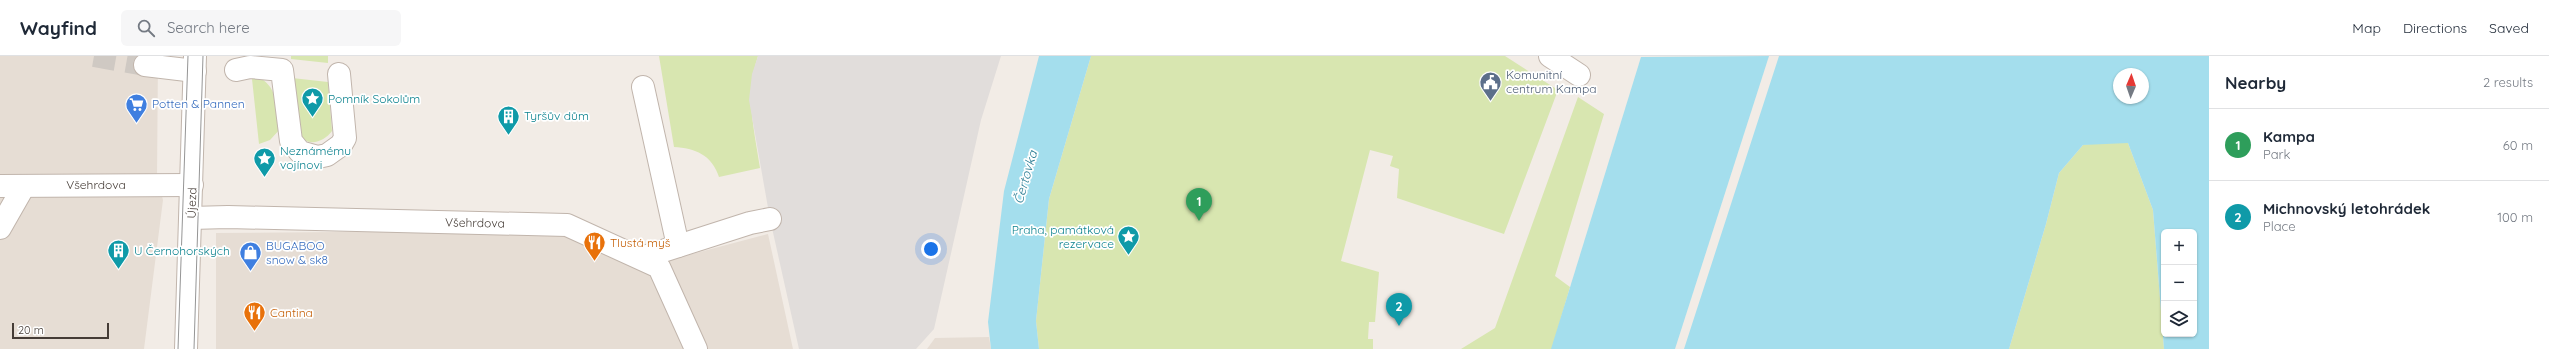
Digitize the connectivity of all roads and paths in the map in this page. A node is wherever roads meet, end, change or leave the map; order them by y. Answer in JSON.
{"nodes":[{"id":1,"x":1550,"y":56,"type":"edge"},
{"id":2,"x":195,"y":63,"type":"edge"},
{"id":3,"x":145,"y":65,"type":"tunnel mouth"},
{"id":4,"x":236,"y":70,"type":"dead end"},
{"id":5,"x":339,"y":74,"type":"dead end"},
{"id":6,"x":1579,"y":74,"type":"dead end"},
{"id":7,"x":643,"y":87,"type":"dead end"},
{"id":8,"x":192,"y":185,"type":"junction"},
{"id":9,"x":0,"y":186,"type":"edge"},
{"id":10,"x":24,"y":186,"type":"junction"},
{"id":11,"x":191,"y":218,"type":"junction"},
{"id":12,"x":770,"y":219,"type":"dead end"},
{"id":13,"x":0,"y":228,"type":"edge"},
{"id":14,"x":678,"y":246,"type":"junction"},
{"id":15,"x":641,"y":258,"type":"junction"},
{"id":16,"x":186,"y":349,"type":"edge"},
{"id":17,"x":696,"y":349,"type":"edge"}],
"edges":[{"from":1,"to":6,"type":"street"},
{"from":2,"to":3,"type":"street"},
{"from":2,"to":8,"type":"street","name":"Újezd"},
{"from":4,"to":5,"type":"street"},
{"from":7,"to":14,"type":"street"},
{"from":8,"to":10,"type":"street","name":"Všehrdova"},
{"from":8,"to":11,"type":"street","name":"Újezd"},
{"from":9,"to":10,"type":"street","name":"Všehrdova"},
{"from":10,"to":13,"type":"street"},
{"from":11,"to":15,"type":"street","name":"Všehrdova"},
{"from":11,"to":16,"type":"street","name":"Újezd"},
{"from":12,"to":14,"type":"street"},
{"from":14,"to":15,"type":"street"},
{"from":15,"to":17,"type":"street","name":"Všehrdova"}]}
